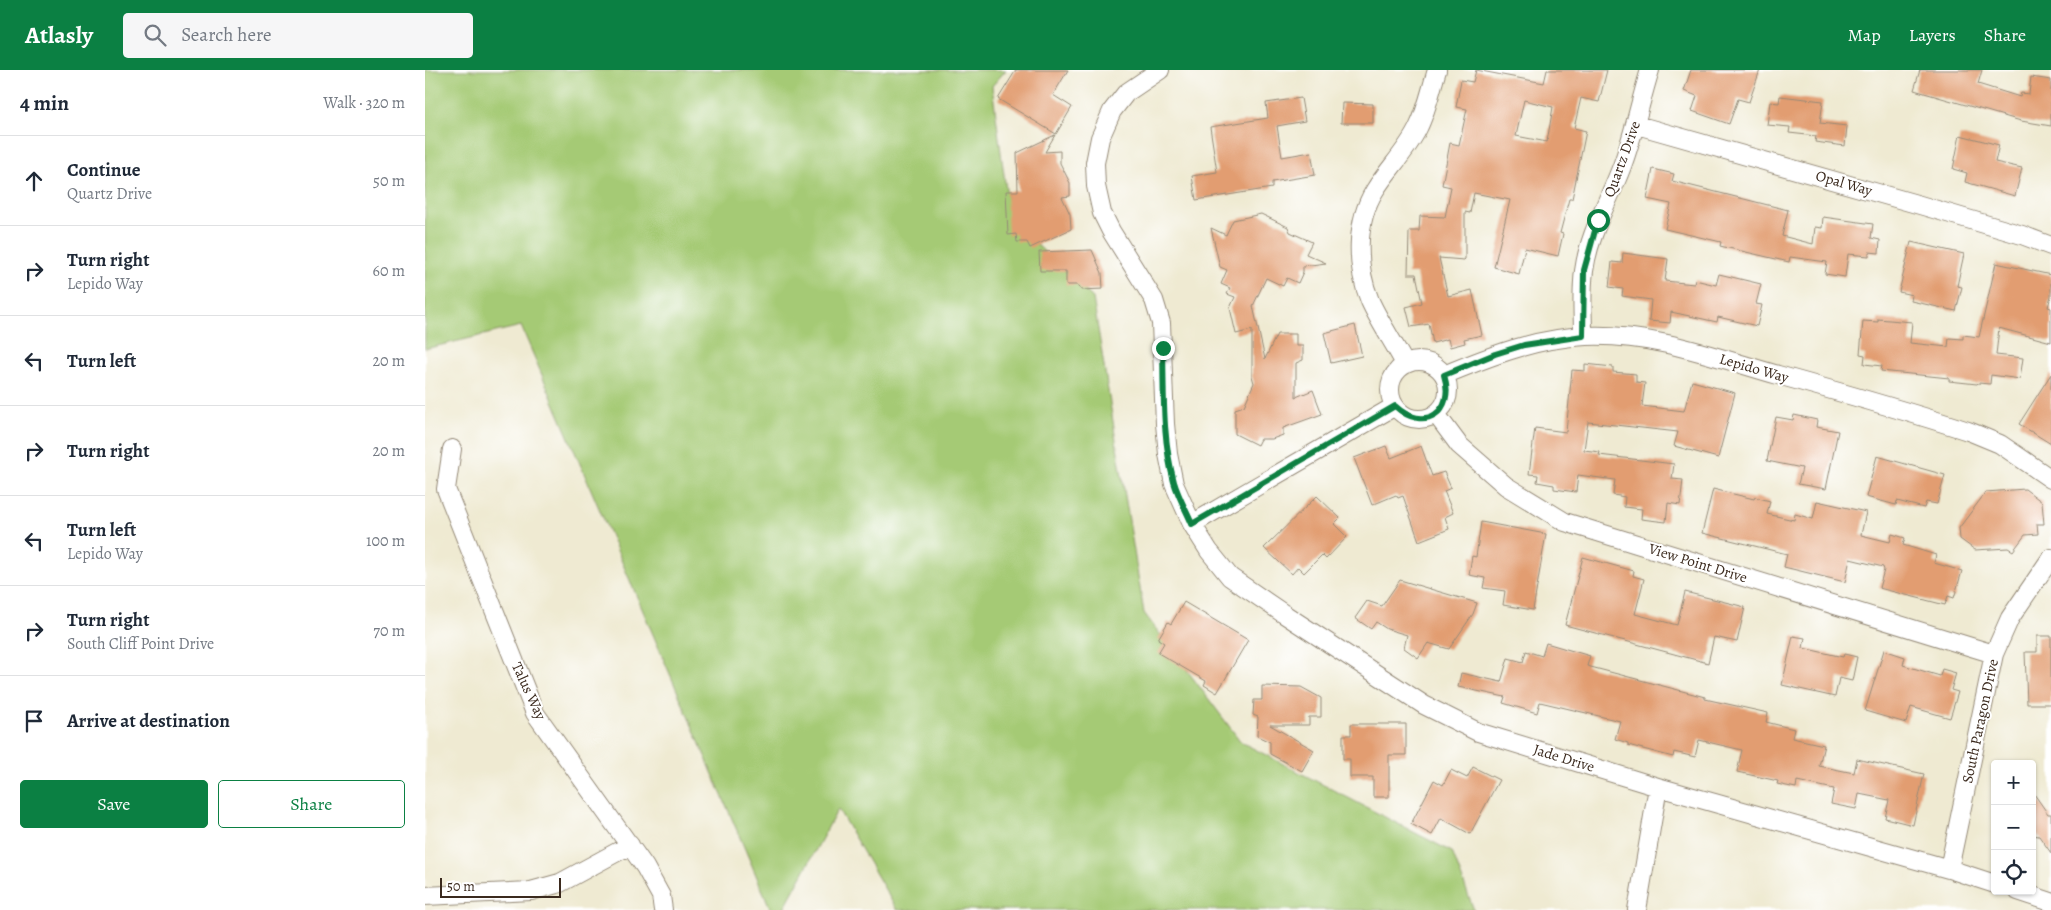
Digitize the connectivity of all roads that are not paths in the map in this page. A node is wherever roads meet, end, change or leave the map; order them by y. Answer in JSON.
{"nodes":[{"id":1,"x":1160,"y":70,"type":"edge"},
{"id":2,"x":1437,"y":70,"type":"edge"},
{"id":3,"x":1650,"y":70,"type":"edge"},
{"id":4,"x":1637,"y":125,"type":"junction"},
{"id":5,"x":2051,"y":246,"type":"edge"},
{"id":6,"x":1583,"y":336,"type":"junction"},
{"id":7,"x":1405,"y":364,"type":"junction"},
{"id":8,"x":1444,"y":375,"type":"junction"},
{"id":9,"x":1395,"y":406,"type":"junction"},
{"id":10,"x":1436,"y":414,"type":"junction"},
{"id":11,"x":452,"y":449,"type":"dead end"},
{"id":12,"x":2051,"y":479,"type":"edge"},
{"id":13,"x":1192,"y":524,"type":"junction"},
{"id":14,"x":2051,"y":558,"type":"edge"},
{"id":15,"x":1993,"y":654,"type":"junction"},
{"id":16,"x":1658,"y":787,"type":"junction"},
{"id":17,"x":630,"y":845,"type":"junction"},
{"id":18,"x":1949,"y":869,"type":"junction"},
{"id":19,"x":1991,"y":883,"type":"edge"},
{"id":20,"x":2030,"y":895,"type":"edge"},
{"id":21,"x":425,"y":896,"type":"edge"},
{"id":22,"x":453,"y":902,"type":"edge"},
{"id":23,"x":2051,"y":902,"type":"edge"},
{"id":24,"x":663,"y":910,"type":"edge"},
{"id":25,"x":1637,"y":910,"type":"edge"}],
"edges":[{"from":1,"to":13,"type":"street","name":"Jade Drive"},
{"from":2,"to":7,"type":"street"},
{"from":3,"to":4,"type":"street","name":"Quartz Drive"},
{"from":4,"to":5,"type":"street","name":"Opal Way"},
{"from":4,"to":6,"type":"street","name":"Quartz Drive"},
{"from":6,"to":8,"type":"street","name":"Lepido Way"},
{"from":6,"to":12,"type":"street","name":"Lepido Way"},
{"from":7,"to":8,"type":"street"},
{"from":7,"to":9,"type":"street"},
{"from":8,"to":10,"type":"street"},
{"from":9,"to":10,"type":"street"},
{"from":9,"to":13,"type":"street"},
{"from":10,"to":15,"type":"street","name":"View Point Drive"},
{"from":11,"to":17,"type":"street","name":"Talus Way"},
{"from":13,"to":16,"type":"street","name":"Jade Drive"},
{"from":14,"to":15,"type":"street","name":"South Paragon Drive"},
{"from":15,"to":18,"type":"street","name":"South Paragon Drive"},
{"from":16,"to":18,"type":"street","name":"Jade Drive"},
{"from":16,"to":25,"type":"street"},
{"from":17,"to":22,"type":"street"},
{"from":17,"to":24,"type":"street","name":"Talus Way"},
{"from":18,"to":19,"type":"street","name":"Jade Drive"},
{"from":20,"to":23,"type":"street"},
{"from":21,"to":22,"type":"street"}]}
